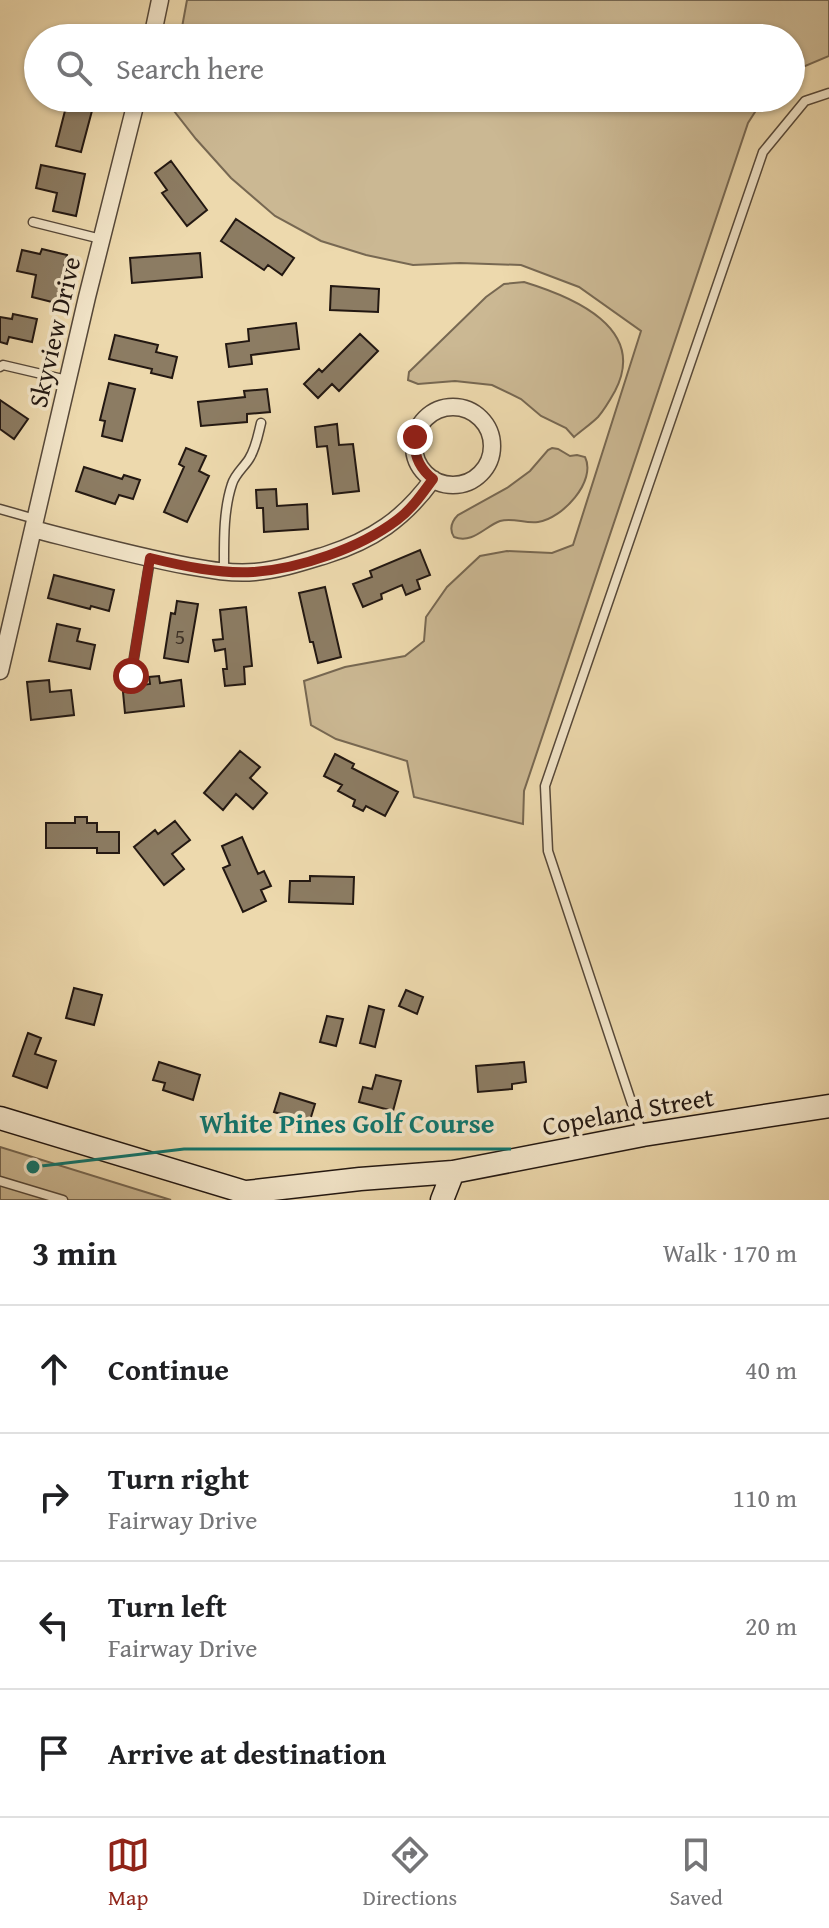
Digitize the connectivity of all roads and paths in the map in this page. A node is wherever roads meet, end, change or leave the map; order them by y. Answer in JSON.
{"nodes":[{"id":1,"x":160,"y":0,"type":"edge"},
{"id":2,"x":155,"y":24,"type":"edge"},
{"id":3,"x":829,"y":93,"type":"edge"},
{"id":4,"x":805,"y":101,"type":"edge"},
{"id":5,"x":133,"y":112,"type":"edge"},
{"id":6,"x":796,"y":112,"type":"edge"},
{"id":7,"x":33,"y":222,"type":"dead end"},
{"id":8,"x":101,"y":239,"type":"junction"},
{"id":9,"x":0,"y":367,"type":"edge"},
{"id":10,"x":67,"y":380,"type":"junction"},
{"id":11,"x":261,"y":423,"type":"dead end"},
{"id":12,"x":433,"y":479,"type":"junction"},
{"id":13,"x":0,"y":509,"type":"edge"},
{"id":14,"x":34,"y":524,"type":"junction"},
{"id":15,"x":150,"y":558,"type":"junction"},
{"id":16,"x":224,"y":571,"type":"junction"},
{"id":17,"x":0,"y":671,"type":"edge"},
{"id":18,"x":131,"y":676,"type":"dead end"},
{"id":19,"x":829,"y":1106,"type":"edge"},
{"id":20,"x":0,"y":1118,"type":"edge"},
{"id":21,"x":643,"y":1135,"type":"junction"},
{"id":22,"x":453,"y":1172,"type":"junction"},
{"id":23,"x":0,"y":1181,"type":"edge"},
{"id":24,"x":247,"y":1192,"type":"junction"},
{"id":25,"x":63,"y":1200,"type":"edge"},
{"id":26,"x":270,"y":1200,"type":"edge"},
{"id":27,"x":442,"y":1200,"type":"edge"}],
"edges":[{"from":1,"to":2,"type":"street"},
{"from":3,"to":4,"type":"lane"},
{"from":5,"to":8,"type":"street","name":"Skyview Drive"},
{"from":6,"to":21,"type":"lane"},
{"from":7,"to":8,"type":"lane"},
{"from":8,"to":10,"type":"street","name":"Skyview Drive"},
{"from":9,"to":10,"type":"lane"},
{"from":10,"to":14,"type":"street","name":"Skyview Drive"},
{"from":11,"to":16,"type":"lane"},
{"from":12,"to":12,"type":"street"},
{"from":12,"to":16,"type":"street"},
{"from":13,"to":14,"type":"lane"},
{"from":14,"to":15,"type":"street"},
{"from":14,"to":17,"type":"street","name":"Skyview Drive"},
{"from":15,"to":16,"type":"street"},
{"from":15,"to":18,"type":"lane"},
{"from":19,"to":21,"type":"street","name":"Copeland Street"},
{"from":20,"to":24,"type":"street","name":"Copeland Street"},
{"from":21,"to":22,"type":"street","name":"Copeland Street"},
{"from":22,"to":24,"type":"street","name":"Copeland Street"},
{"from":22,"to":27,"type":"street"},
{"from":23,"to":25,"type":"lane"},
{"from":24,"to":26,"type":"street","name":"Copeland Street"}]}
